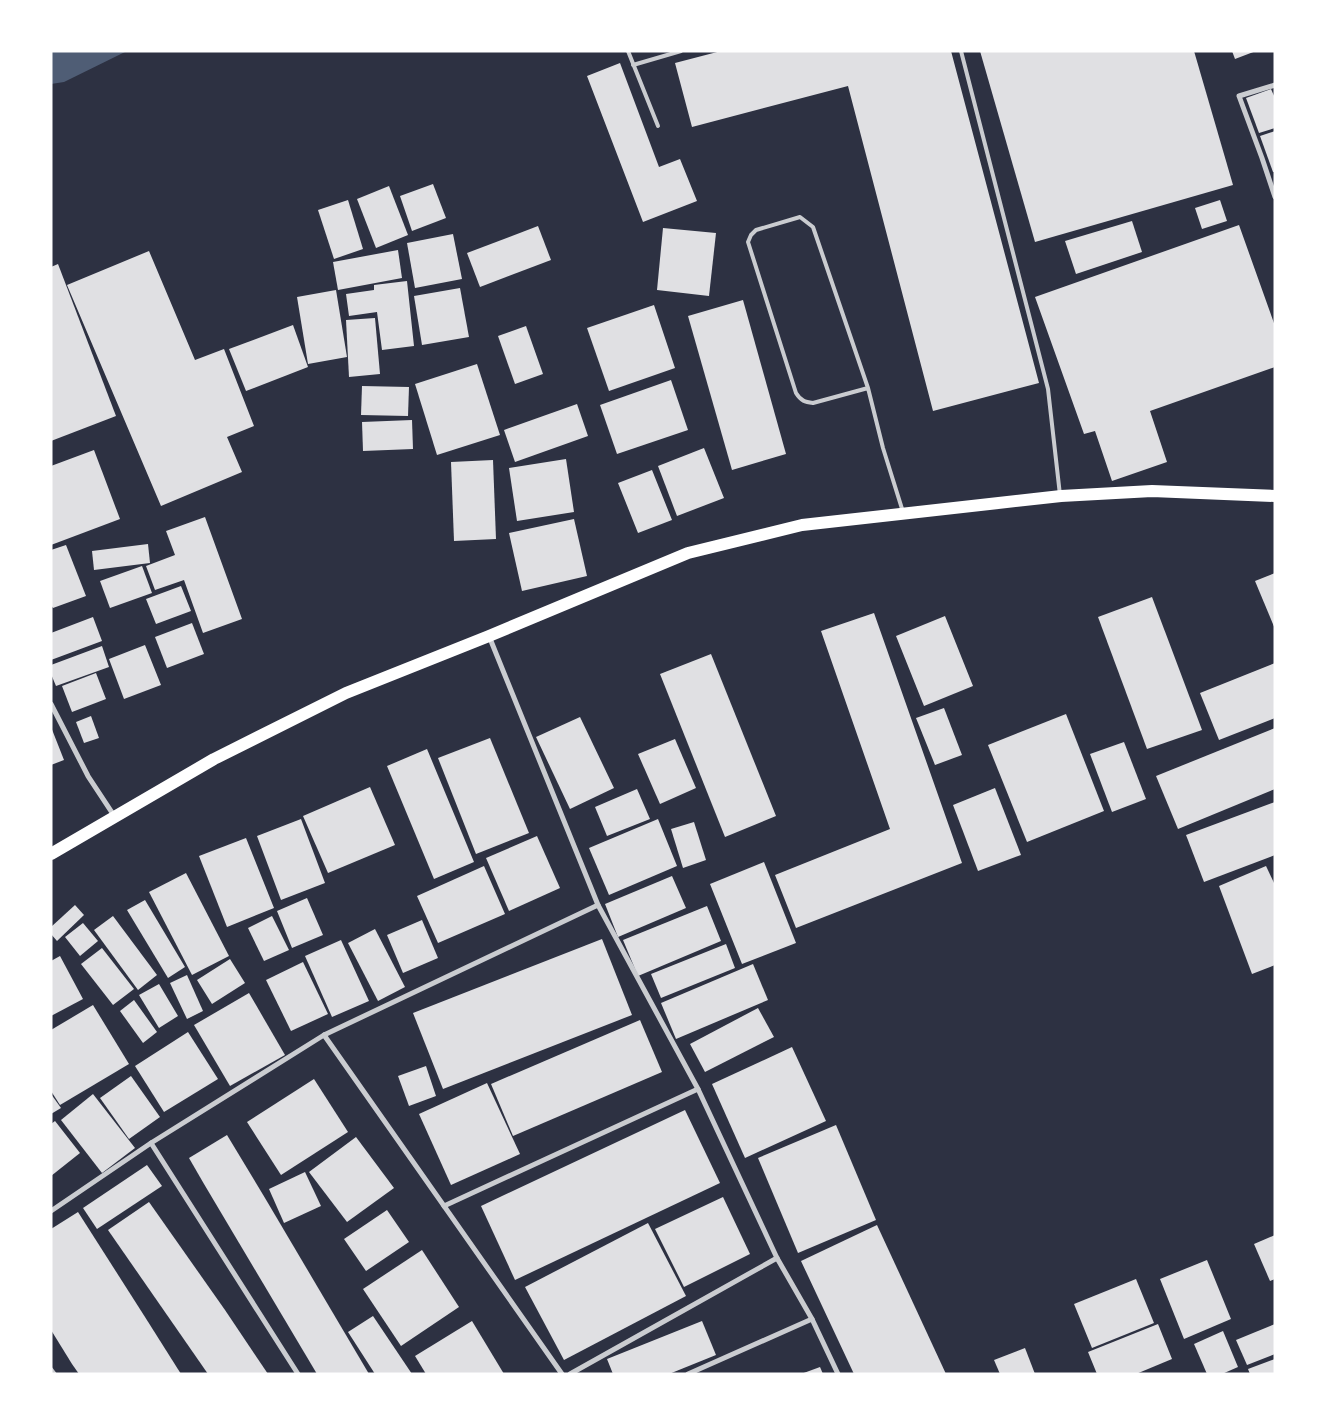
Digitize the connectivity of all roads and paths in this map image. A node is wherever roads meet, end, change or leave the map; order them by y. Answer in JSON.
{"nodes":[{"id":1,"x":628,"y":51,"type":"edge"},
{"id":2,"x":681,"y":51,"type":"edge"},
{"id":3,"x":961,"y":51,"type":"edge"},
{"id":4,"x":633,"y":65,"type":"junction"},
{"id":5,"x":1275,"y":85,"type":"edge"},
{"id":6,"x":658,"y":126,"type":"dead end"},
{"id":7,"x":1275,"y":197,"type":"edge"},
{"id":8,"x":868,"y":388,"type":"junction"},
{"id":9,"x":1061,"y":496,"type":"junction"},
{"id":10,"x":1275,"y":496,"type":"edge"},
{"id":11,"x":903,"y":513,"type":"junction"},
{"id":12,"x":489,"y":636,"type":"junction"},
{"id":13,"x":51,"y":704,"type":"edge"},
{"id":14,"x":115,"y":818,"type":"junction"},
{"id":15,"x":51,"y":854,"type":"edge"},
{"id":16,"x":598,"y":905,"type":"junction"},
{"id":17,"x":324,"y":1035,"type":"junction"},
{"id":18,"x":698,"y":1090,"type":"junction"},
{"id":19,"x":151,"y":1143,"type":"junction"},
{"id":20,"x":444,"y":1206,"type":"junction"},
{"id":21,"x":51,"y":1211,"type":"edge"},
{"id":22,"x":777,"y":1258,"type":"junction"},
{"id":23,"x":812,"y":1319,"type":"junction"},
{"id":24,"x":51,"y":1370,"type":"edge"},
{"id":25,"x":54,"y":1374,"type":"edge"},
{"id":26,"x":298,"y":1374,"type":"edge"},
{"id":27,"x":562,"y":1374,"type":"edge"},
{"id":28,"x":570,"y":1374,"type":"edge"},
{"id":29,"x":688,"y":1374,"type":"edge"},
{"id":30,"x":838,"y":1374,"type":"edge"}],
"edges":[{"from":1,"to":4,"type":"lane"},
{"from":2,"to":4,"type":"lane"},
{"from":3,"to":9,"type":"lane"},
{"from":4,"to":6,"type":"lane"},
{"from":5,"to":7,"type":"street"},
{"from":8,"to":8,"type":"lane"},
{"from":8,"to":11,"type":"lane"},
{"from":9,"to":10,"type":"main road"},
{"from":9,"to":11,"type":"main road"},
{"from":11,"to":12,"type":"main road"},
{"from":12,"to":14,"type":"main road"},
{"from":12,"to":16,"type":"street"},
{"from":13,"to":14,"type":"street"},
{"from":14,"to":15,"type":"main road"},
{"from":16,"to":17,"type":"street"},
{"from":16,"to":18,"type":"street"},
{"from":17,"to":19,"type":"street"},
{"from":17,"to":20,"type":"street"},
{"from":18,"to":20,"type":"street"},
{"from":18,"to":22,"type":"street"},
{"from":19,"to":21,"type":"street"},
{"from":19,"to":26,"type":"street"},
{"from":20,"to":27,"type":"street"},
{"from":22,"to":23,"type":"street"},
{"from":22,"to":28,"type":"street"},
{"from":23,"to":29,"type":"street"},
{"from":23,"to":30,"type":"street"},
{"from":24,"to":25,"type":"street"}]}
